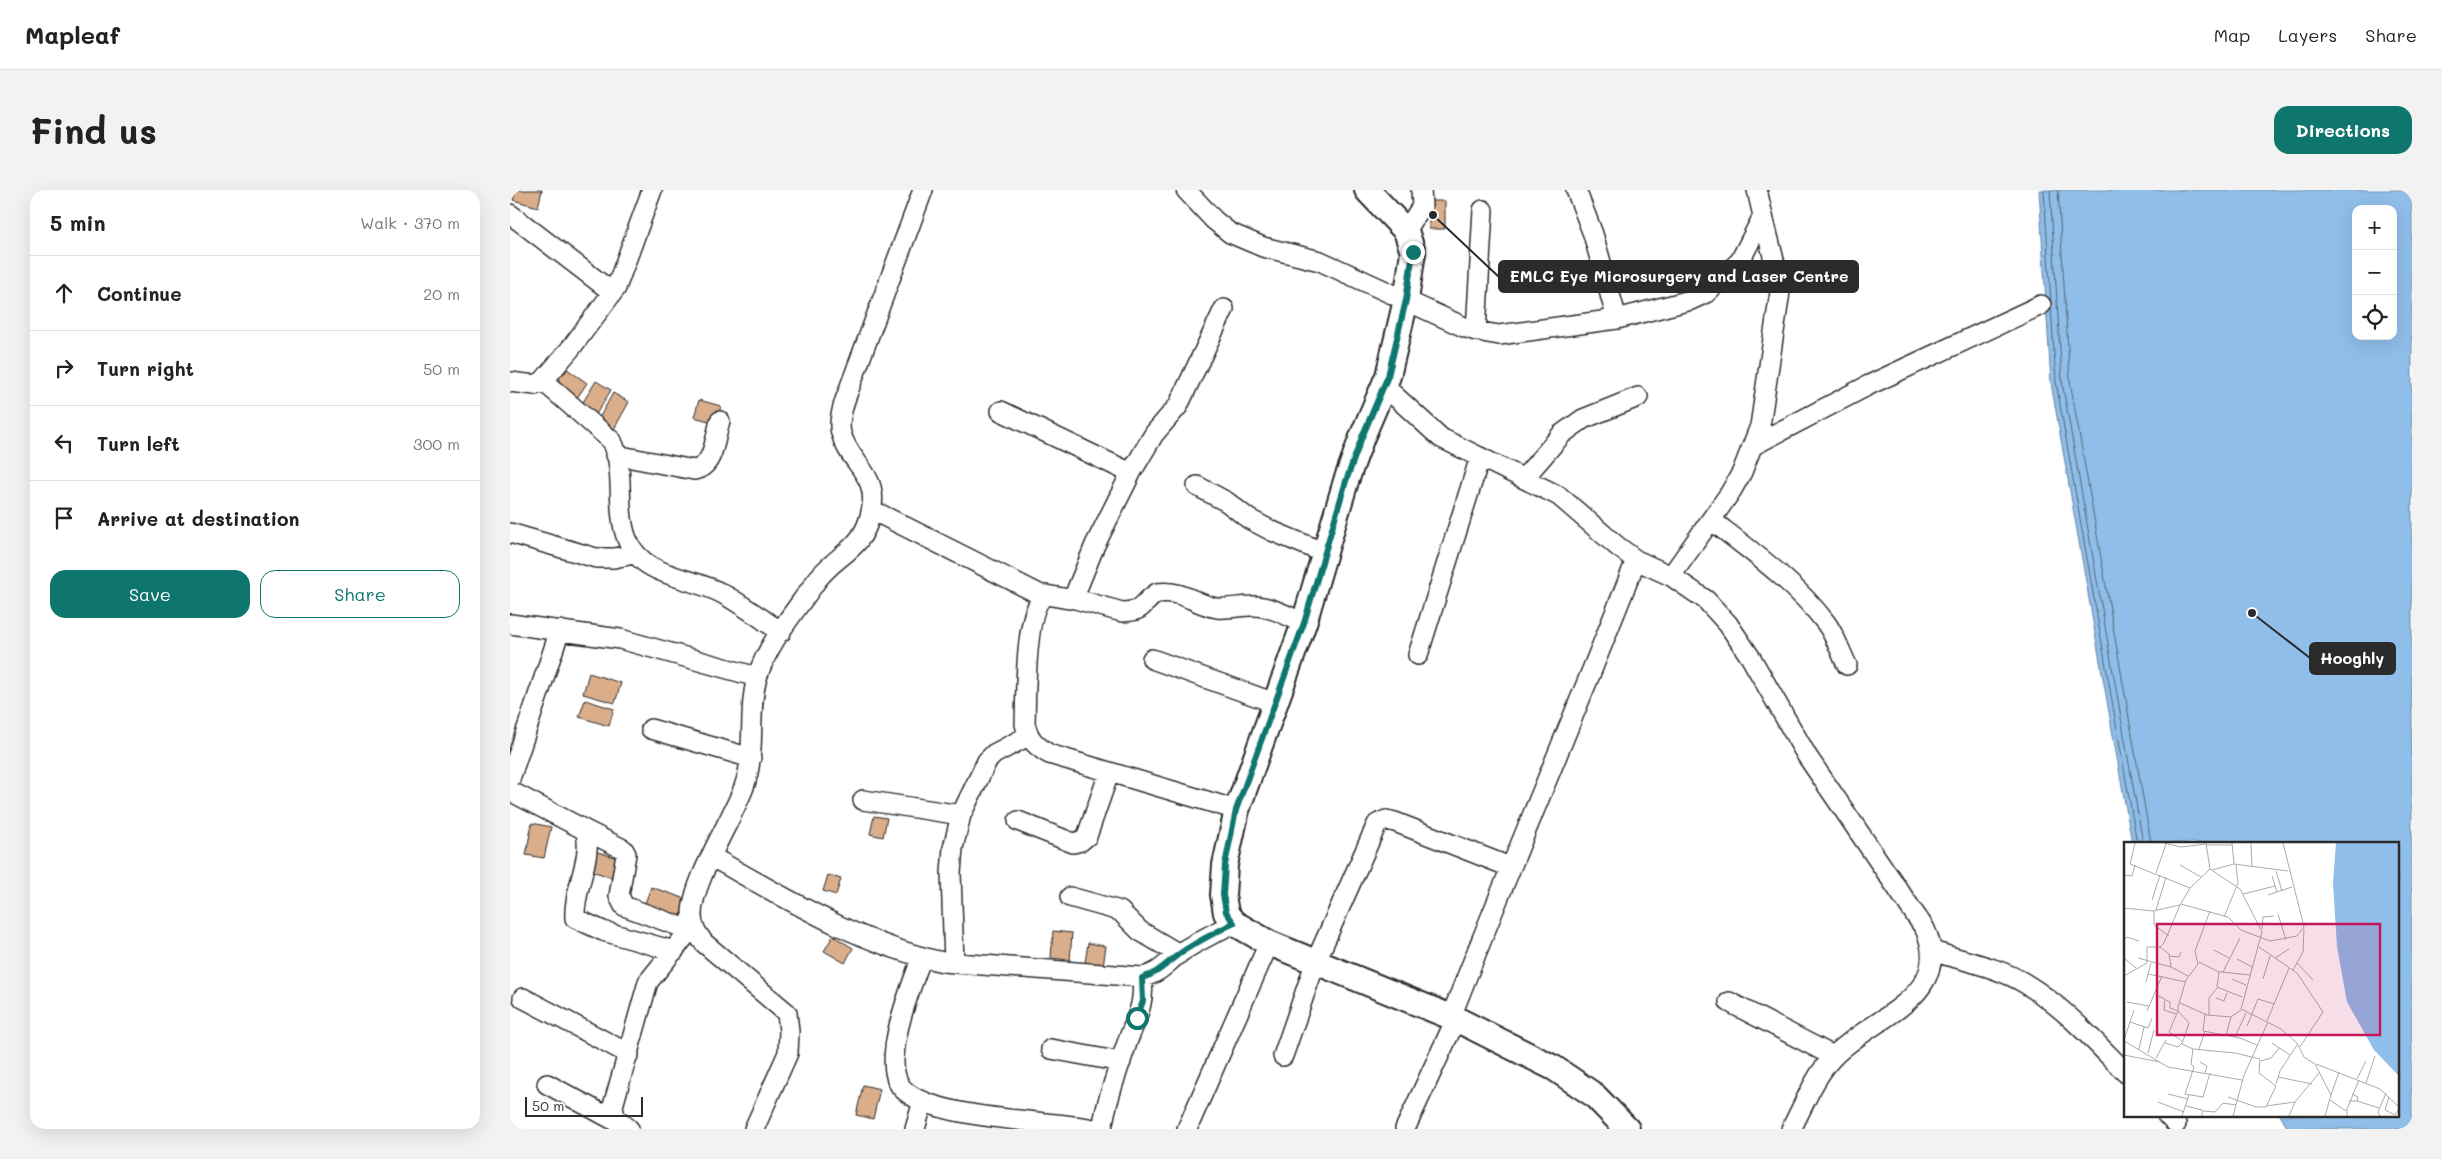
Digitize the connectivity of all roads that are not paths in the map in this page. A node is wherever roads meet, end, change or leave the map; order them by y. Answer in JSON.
{"nodes":[{"id":1,"x":652,"y":190,"type":"edge"},
{"id":2,"x":923,"y":190,"type":"edge"},
{"id":3,"x":1186,"y":190,"type":"edge"},
{"id":4,"x":1367,"y":190,"type":"edge"},
{"id":5,"x":1421,"y":190,"type":"edge"},
{"id":6,"x":1576,"y":190,"type":"edge"},
{"id":7,"x":1757,"y":190,"type":"edge"},
{"id":8,"x":1483,"y":210,"type":"dead end"},
{"id":9,"x":510,"y":214,"type":"edge"},
{"id":10,"x":1763,"y":216,"type":"junction"},
{"id":11,"x":1406,"y":230,"type":"junction"},
{"id":12,"x":612,"y":292,"type":"junction"},
{"id":13,"x":1406,"y":300,"type":"junction"},
{"id":14,"x":2041,"y":305,"type":"dead end"},
{"id":15,"x":1224,"y":309,"type":"dead end"},
{"id":16,"x":1617,"y":318,"type":"junction"},
{"id":17,"x":1476,"y":331,"type":"junction"},
{"id":18,"x":543,"y":381,"type":"junction"},
{"id":19,"x":510,"y":382,"type":"edge"},
{"id":20,"x":1384,"y":386,"type":"junction"},
{"id":21,"x":1638,"y":397,"type":"dead end"},
{"id":22,"x":1001,"y":411,"type":"dead end"},
{"id":23,"x":720,"y":421,"type":"dead end"},
{"id":24,"x":1754,"y":444,"type":"junction"},
{"id":25,"x":616,"y":455,"type":"junction"},
{"id":26,"x":1480,"y":457,"type":"junction"},
{"id":27,"x":1131,"y":473,"type":"junction"},
{"id":28,"x":1524,"y":478,"type":"junction"},
{"id":29,"x":1197,"y":486,"type":"dead end"},
{"id":30,"x":872,"y":510,"type":"junction"},
{"id":31,"x":1711,"y":520,"type":"junction"},
{"id":32,"x":510,"y":532,"type":"edge"},
{"id":33,"x":1325,"y":553,"type":"junction"},
{"id":34,"x":634,"y":554,"type":"junction"},
{"id":35,"x":1636,"y":560,"type":"junction"},
{"id":36,"x":1671,"y":576,"type":"junction"},
{"id":37,"x":1043,"y":596,"type":"junction"},
{"id":38,"x":1072,"y":598,"type":"junction"},
{"id":39,"x":1304,"y":623,"type":"junction"},
{"id":40,"x":510,"y":624,"type":"edge"},
{"id":41,"x":560,"y":630,"type":"junction"},
{"id":42,"x":781,"y":632,"type":"junction"},
{"id":43,"x":1418,"y":655,"type":"dead end"},
{"id":44,"x":1152,"y":658,"type":"dead end"},
{"id":45,"x":1847,"y":665,"type":"dead end"},
{"id":46,"x":757,"y":677,"type":"junction"},
{"id":47,"x":1275,"y":703,"type":"junction"},
{"id":48,"x":651,"y":729,"type":"dead end"},
{"id":49,"x":1028,"y":736,"type":"junction"},
{"id":50,"x":751,"y":758,"type":"junction"},
{"id":51,"x":1108,"y":773,"type":"junction"},
{"id":52,"x":510,"y":779,"type":"edge"},
{"id":53,"x":510,"y":791,"type":"edge"},
{"id":54,"x":863,"y":800,"type":"dead end"},
{"id":55,"x":1236,"y":810,"type":"junction"},
{"id":56,"x":961,"y":815,"type":"junction"},
{"id":57,"x":1018,"y":821,"type":"dead end"},
{"id":58,"x":585,"y":830,"type":"junction"},
{"id":59,"x":712,"y":857,"type":"junction"},
{"id":60,"x":1510,"y":867,"type":"junction"},
{"id":61,"x":1070,"y":897,"type":"dead end"},
{"id":62,"x":1234,"y":923,"type":"junction"},
{"id":63,"x":693,"y":931,"type":"junction"},
{"id":64,"x":1268,"y":943,"type":"junction"},
{"id":65,"x":674,"y":951,"type":"junction"},
{"id":66,"x":1932,"y":952,"type":"junction"},
{"id":67,"x":1179,"y":954,"type":"junction"},
{"id":68,"x":922,"y":958,"type":"junction"},
{"id":69,"x":1316,"y":961,"type":"junction"},
{"id":70,"x":954,"y":963,"type":"junction"},
{"id":71,"x":1142,"y":978,"type":"junction"},
{"id":72,"x":523,"y":998,"type":"dead end"},
{"id":73,"x":1729,"y":1002,"type":"dead end"},
{"id":74,"x":1454,"y":1018,"type":"junction"},
{"id":75,"x":1051,"y":1049,"type":"dead end"},
{"id":76,"x":628,"y":1054,"type":"junction"},
{"id":77,"x":1283,"y":1056,"type":"dead end"},
{"id":78,"x":1833,"y":1056,"type":"junction"},
{"id":79,"x":1121,"y":1062,"type":"junction"},
{"id":80,"x":2124,"y":1071,"type":"edge"},
{"id":81,"x":547,"y":1084,"type":"dead end"},
{"id":82,"x":923,"y":1101,"type":"junction"},
{"id":83,"x":625,"y":1127,"type":"edge"},
{"id":84,"x":754,"y":1129,"type":"edge"},
{"id":85,"x":916,"y":1129,"type":"edge"},
{"id":86,"x":1093,"y":1129,"type":"edge"},
{"id":87,"x":1102,"y":1129,"type":"edge"},
{"id":88,"x":1187,"y":1129,"type":"edge"},
{"id":89,"x":1405,"y":1129,"type":"edge"},
{"id":90,"x":1627,"y":1129,"type":"edge"},
{"id":91,"x":1791,"y":1129,"type":"edge"}],
"edges":[{"from":1,"to":12,"type":"street"},
{"from":2,"to":30,"type":"street"},
{"from":3,"to":13,"type":"street"},
{"from":4,"to":11,"type":"main road"},
{"from":5,"to":11,"type":"street"},
{"from":6,"to":16,"type":"street"},
{"from":7,"to":10,"type":"street"},
{"from":8,"to":17,"type":"street"},
{"from":9,"to":12,"type":"street"},
{"from":10,"to":16,"type":"street"},
{"from":10,"to":24,"type":"street"},
{"from":11,"to":13,"type":"main road"},
{"from":12,"to":18,"type":"street"},
{"from":13,"to":17,"type":"street"},
{"from":13,"to":20,"type":"main road"},
{"from":14,"to":24,"type":"street"},
{"from":15,"to":27,"type":"street"},
{"from":16,"to":17,"type":"street"},
{"from":18,"to":19,"type":"street"},
{"from":18,"to":25,"type":"street"},
{"from":20,"to":26,"type":"street"},
{"from":20,"to":33,"type":"main road"},
{"from":21,"to":28,"type":"street"},
{"from":22,"to":27,"type":"street"},
{"from":23,"to":25,"type":"street"},
{"from":24,"to":31,"type":"street"},
{"from":25,"to":34,"type":"street"},
{"from":26,"to":28,"type":"street"},
{"from":26,"to":43,"type":"street"},
{"from":27,"to":38,"type":"street"},
{"from":28,"to":35,"type":"street"},
{"from":29,"to":33,"type":"street"},
{"from":30,"to":37,"type":"street"},
{"from":30,"to":42,"type":"street"},
{"from":31,"to":36,"type":"street"},
{"from":31,"to":45,"type":"street"},
{"from":32,"to":34,"type":"street"},
{"from":33,"to":39,"type":"main road"},
{"from":34,"to":42,"type":"street"},
{"from":35,"to":36,"type":"street"},
{"from":35,"to":60,"type":"street"},
{"from":36,"to":66,"type":"street"},
{"from":37,"to":38,"type":"street"},
{"from":37,"to":49,"type":"street"},
{"from":38,"to":39,"type":"street"},
{"from":39,"to":47,"type":"main road"},
{"from":40,"to":41,"type":"street"},
{"from":41,"to":46,"type":"street"},
{"from":41,"to":52,"type":"street"},
{"from":42,"to":46,"type":"street"},
{"from":44,"to":47,"type":"street"},
{"from":46,"to":50,"type":"street"},
{"from":47,"to":55,"type":"main road"},
{"from":48,"to":50,"type":"street"},
{"from":49,"to":51,"type":"street"},
{"from":49,"to":56,"type":"street"},
{"from":50,"to":59,"type":"street"},
{"from":51,"to":55,"type":"street"},
{"from":51,"to":57,"type":"street"},
{"from":53,"to":58,"type":"street"},
{"from":54,"to":56,"type":"street"},
{"from":55,"to":62,"type":"main road"},
{"from":56,"to":70,"type":"street"},
{"from":58,"to":63,"type":"street"},
{"from":58,"to":65,"type":"street"},
{"from":59,"to":63,"type":"street"},
{"from":59,"to":68,"type":"street"},
{"from":60,"to":69,"type":"street"},
{"from":60,"to":74,"type":"street"},
{"from":61,"to":67,"type":"street"},
{"from":62,"to":64,"type":"main road"},
{"from":62,"to":67,"type":"street"},
{"from":63,"to":65,"type":"street"},
{"from":63,"to":84,"type":"street"},
{"from":64,"to":69,"type":"main road"},
{"from":64,"to":88,"type":"street"},
{"from":65,"to":76,"type":"street"},
{"from":66,"to":78,"type":"street"},
{"from":66,"to":80,"type":"street"},
{"from":67,"to":71,"type":"street"},
{"from":68,"to":70,"type":"street"},
{"from":68,"to":82,"type":"street"},
{"from":69,"to":74,"type":"main road"},
{"from":69,"to":77,"type":"street"},
{"from":70,"to":71,"type":"street"},
{"from":71,"to":79,"type":"street"},
{"from":72,"to":76,"type":"street"},
{"from":73,"to":78,"type":"street"},
{"from":74,"to":89,"type":"street"},
{"from":74,"to":90,"type":"main road"},
{"from":75,"to":79,"type":"street"},
{"from":76,"to":83,"type":"street"},
{"from":78,"to":91,"type":"street"},
{"from":79,"to":87,"type":"street"},
{"from":81,"to":83,"type":"street"},
{"from":82,"to":85,"type":"street"},
{"from":82,"to":86,"type":"street"}]}
